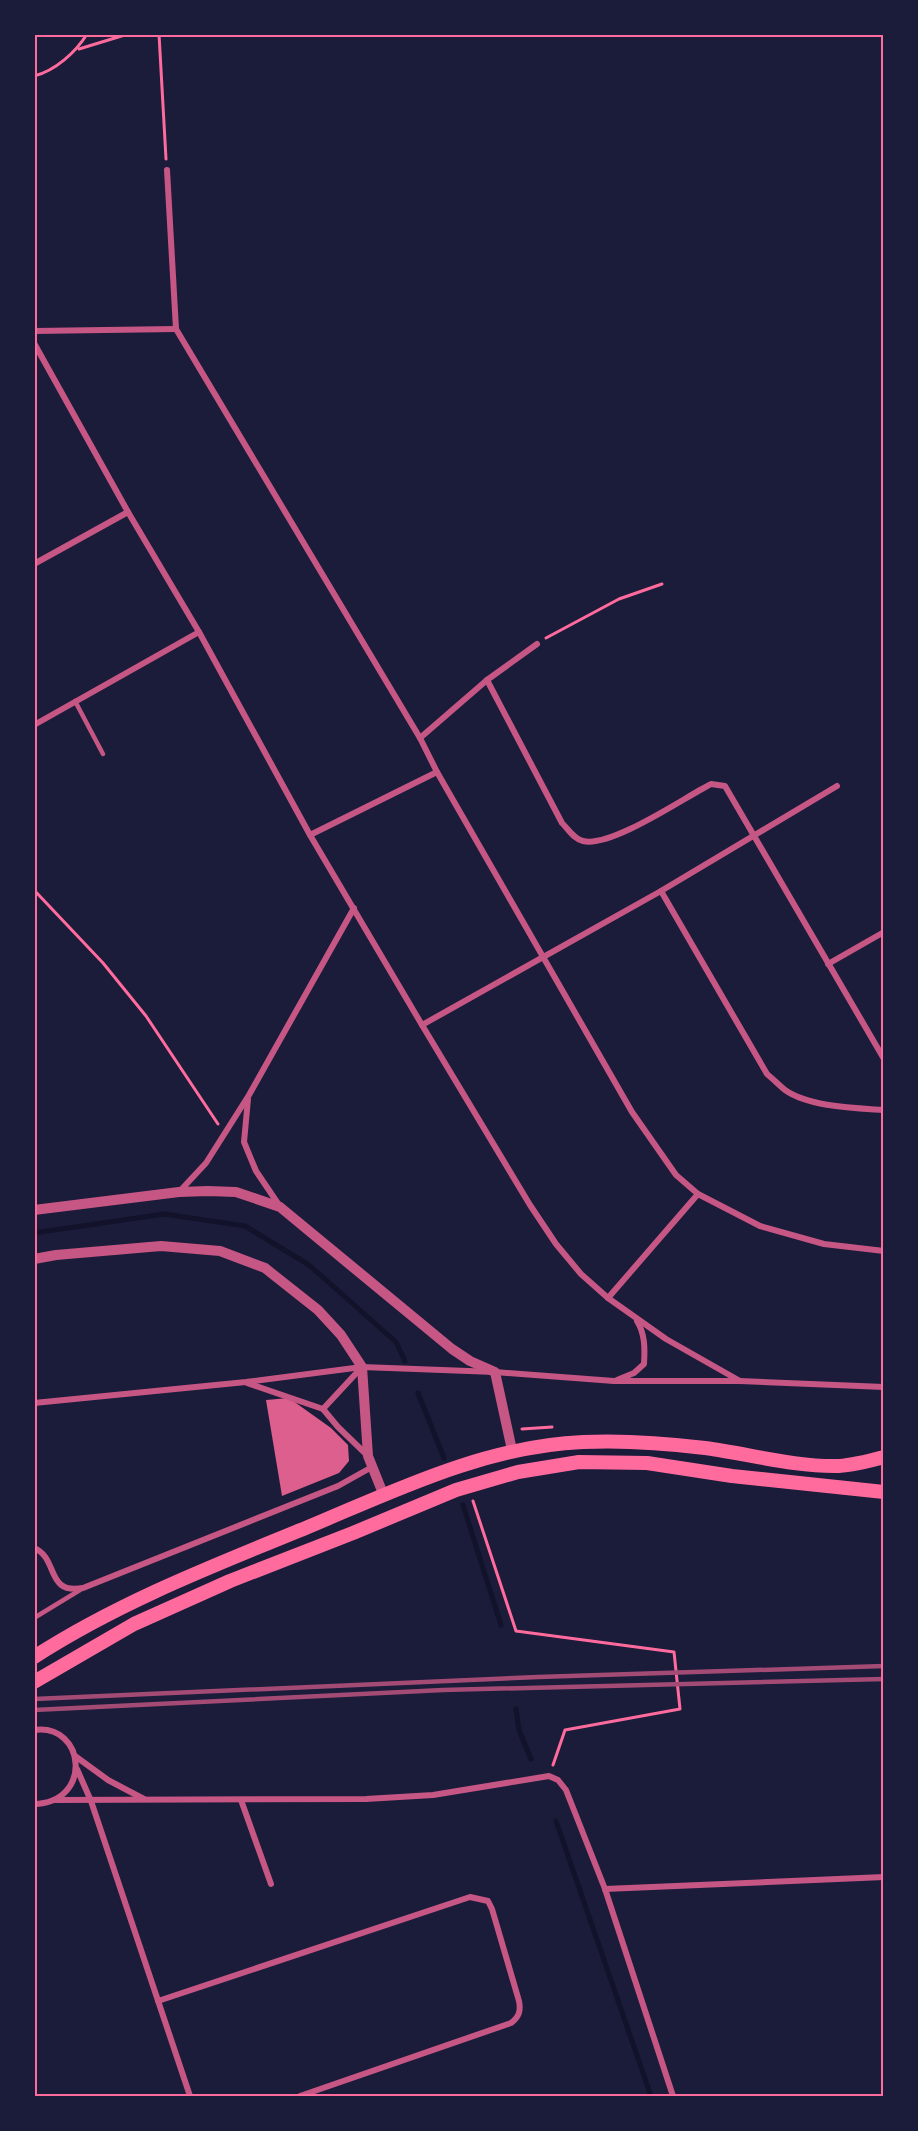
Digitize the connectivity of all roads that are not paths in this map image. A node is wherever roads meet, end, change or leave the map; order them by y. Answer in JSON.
{"nodes":[{"id":1,"x":167,"y":170,"type":"road end"},
{"id":2,"x":176,"y":329,"type":"junction"},
{"id":3,"x":34,"y":331,"type":"edge"},
{"id":4,"x":34,"y":343,"type":"edge"},
{"id":5,"x":128,"y":513,"type":"junction"},
{"id":6,"x":34,"y":564,"type":"edge"},
{"id":7,"x":199,"y":632,"type":"junction"},
{"id":8,"x":537,"y":644,"type":"road end"},
{"id":9,"x":487,"y":680,"type":"junction"},
{"id":10,"x":75,"y":701,"type":"junction"},
{"id":11,"x":34,"y":725,"type":"edge"},
{"id":12,"x":420,"y":738,"type":"junction"},
{"id":13,"x":103,"y":754,"type":"dead end"},
{"id":14,"x":437,"y":772,"type":"junction"},
{"id":15,"x":837,"y":786,"type":"dead end"},
{"id":16,"x":754,"y":835,"type":"junction"},
{"id":17,"x":310,"y":836,"type":"junction"},
{"id":18,"x":661,"y":891,"type":"junction"},
{"id":19,"x":354,"y":908,"type":"junction"},
{"id":20,"x":884,"y":932,"type":"edge"},
{"id":21,"x":543,"y":957,"type":"junction"},
{"id":22,"x":828,"y":964,"type":"junction"},
{"id":23,"x":422,"y":1025,"type":"junction"},
{"id":24,"x":884,"y":1059,"type":"edge"},
{"id":25,"x":249,"y":1095,"type":"junction"},
{"id":26,"x":884,"y":1110,"type":"edge"},
{"id":27,"x":179,"y":1192,"type":"junction"},
{"id":28,"x":698,"y":1194,"type":"junction"},
{"id":29,"x":280,"y":1207,"type":"junction"},
{"id":30,"x":34,"y":1210,"type":"edge"},
{"id":31,"x":884,"y":1251,"type":"edge"},
{"id":32,"x":34,"y":1259,"type":"edge"},
{"id":33,"x":608,"y":1298,"type":"junction"},
{"id":34,"x":635,"y":1318,"type":"junction"},
{"id":35,"x":362,"y":1367,"type":"junction"},
{"id":36,"x":495,"y":1372,"type":"junction"},
{"id":37,"x":614,"y":1381,"type":"junction"},
{"id":38,"x":741,"y":1381,"type":"junction"},
{"id":39,"x":246,"y":1382,"type":"junction"},
{"id":40,"x":884,"y":1387,"type":"edge"},
{"id":41,"x":34,"y":1403,"type":"edge"},
{"id":42,"x":323,"y":1409,"type":"junction"},
{"id":43,"x":512,"y":1450,"type":"junction"},
{"id":44,"x":368,"y":1456,"type":"junction"},
{"id":45,"x":884,"y":1457,"type":"edge"},
{"id":46,"x":372,"y":1467,"type":"junction"},
{"id":47,"x":884,"y":1492,"type":"edge"},
{"id":48,"x":384,"y":1496,"type":"junction"},
{"id":49,"x":34,"y":1548,"type":"edge"},
{"id":50,"x":83,"y":1588,"type":"junction"},
{"id":51,"x":34,"y":1618,"type":"edge"},
{"id":52,"x":34,"y":1657,"type":"edge"},
{"id":53,"x":34,"y":1682,"type":"edge"},
{"id":54,"x":34,"y":1730,"type":"edge"},
{"id":55,"x":75,"y":1756,"type":"junction"},
{"id":56,"x":77,"y":1768,"type":"junction"},
{"id":57,"x":145,"y":1799,"type":"junction"},
{"id":58,"x":55,"y":1800,"type":"junction"},
{"id":59,"x":241,"y":1800,"type":"junction"},
{"id":60,"x":91,"y":1801,"type":"junction"},
{"id":61,"x":34,"y":1804,"type":"edge"},
{"id":62,"x":884,"y":1876,"type":"edge"},
{"id":63,"x":271,"y":1884,"type":"dead end"},
{"id":64,"x":605,"y":1889,"type":"junction"},
{"id":65,"x":158,"y":2001,"type":"junction"},
{"id":66,"x":190,"y":2097,"type":"edge"},
{"id":67,"x":300,"y":2097,"type":"edge"},
{"id":68,"x":673,"y":2097,"type":"edge"}],
"edges":[{"from":1,"to":2,"type":"street"},
{"from":2,"to":3,"type":"street"},
{"from":2,"to":12,"type":"street"},
{"from":4,"to":5,"type":"street"},
{"from":5,"to":6,"type":"street"},
{"from":5,"to":7,"type":"street"},
{"from":7,"to":10,"type":"street"},
{"from":7,"to":17,"type":"street"},
{"from":8,"to":9,"type":"street"},
{"from":9,"to":12,"type":"street"},
{"from":9,"to":16,"type":"street"},
{"from":10,"to":11,"type":"street"},
{"from":10,"to":13,"type":"lane"},
{"from":12,"to":14,"type":"street"},
{"from":14,"to":17,"type":"street"},
{"from":14,"to":21,"type":"street"},
{"from":15,"to":16,"type":"street"},
{"from":16,"to":18,"type":"street"},
{"from":16,"to":22,"type":"street"},
{"from":17,"to":19,"type":"street"},
{"from":18,"to":21,"type":"street"},
{"from":18,"to":26,"type":"street"},
{"from":19,"to":23,"type":"street"},
{"from":19,"to":25,"type":"street"},
{"from":20,"to":22,"type":"street"},
{"from":21,"to":23,"type":"street"},
{"from":21,"to":28,"type":"street"},
{"from":22,"to":24,"type":"street"},
{"from":23,"to":33,"type":"street"},
{"from":25,"to":27,"type":"street"},
{"from":25,"to":29,"type":"street"},
{"from":27,"to":29,"type":"street"},
{"from":27,"to":30,"type":"street"},
{"from":28,"to":31,"type":"street"},
{"from":28,"to":33,"type":"street"},
{"from":29,"to":36,"type":"street"},
{"from":32,"to":35,"type":"street"},
{"from":33,"to":34,"type":"street"},
{"from":34,"to":37,"type":"street"},
{"from":34,"to":38,"type":"street"},
{"from":35,"to":36,"type":"street"},
{"from":35,"to":39,"type":"street"},
{"from":35,"to":42,"type":"street"},
{"from":35,"to":44,"type":"street"},
{"from":36,"to":37,"type":"street"},
{"from":36,"to":43,"type":"street"},
{"from":37,"to":38,"type":"street"},
{"from":38,"to":40,"type":"street"},
{"from":39,"to":41,"type":"street"},
{"from":39,"to":42,"type":"street"},
{"from":42,"to":44,"type":"street"},
{"from":43,"to":45,"type":"main road"},
{"from":43,"to":48,"type":"main road"},
{"from":44,"to":46,"type":"street"},
{"from":46,"to":48,"type":"street"},
{"from":46,"to":50,"type":"street"},
{"from":47,"to":53,"type":"main road"},
{"from":48,"to":52,"type":"main road"},
{"from":49,"to":50,"type":"street"},
{"from":50,"to":51,"type":"lane"},
{"from":54,"to":55,"type":"street"},
{"from":55,"to":56,"type":"street"},
{"from":55,"to":57,"type":"street"},
{"from":56,"to":58,"type":"street"},
{"from":56,"to":60,"type":"street"},
{"from":57,"to":59,"type":"street"},
{"from":57,"to":60,"type":"street"},
{"from":58,"to":60,"type":"street"},
{"from":58,"to":61,"type":"street"},
{"from":59,"to":63,"type":"street"},
{"from":59,"to":64,"type":"street"},
{"from":60,"to":65,"type":"street"},
{"from":62,"to":64,"type":"street"},
{"from":64,"to":68,"type":"street"},
{"from":65,"to":66,"type":"street"},
{"from":65,"to":67,"type":"street"}]}
